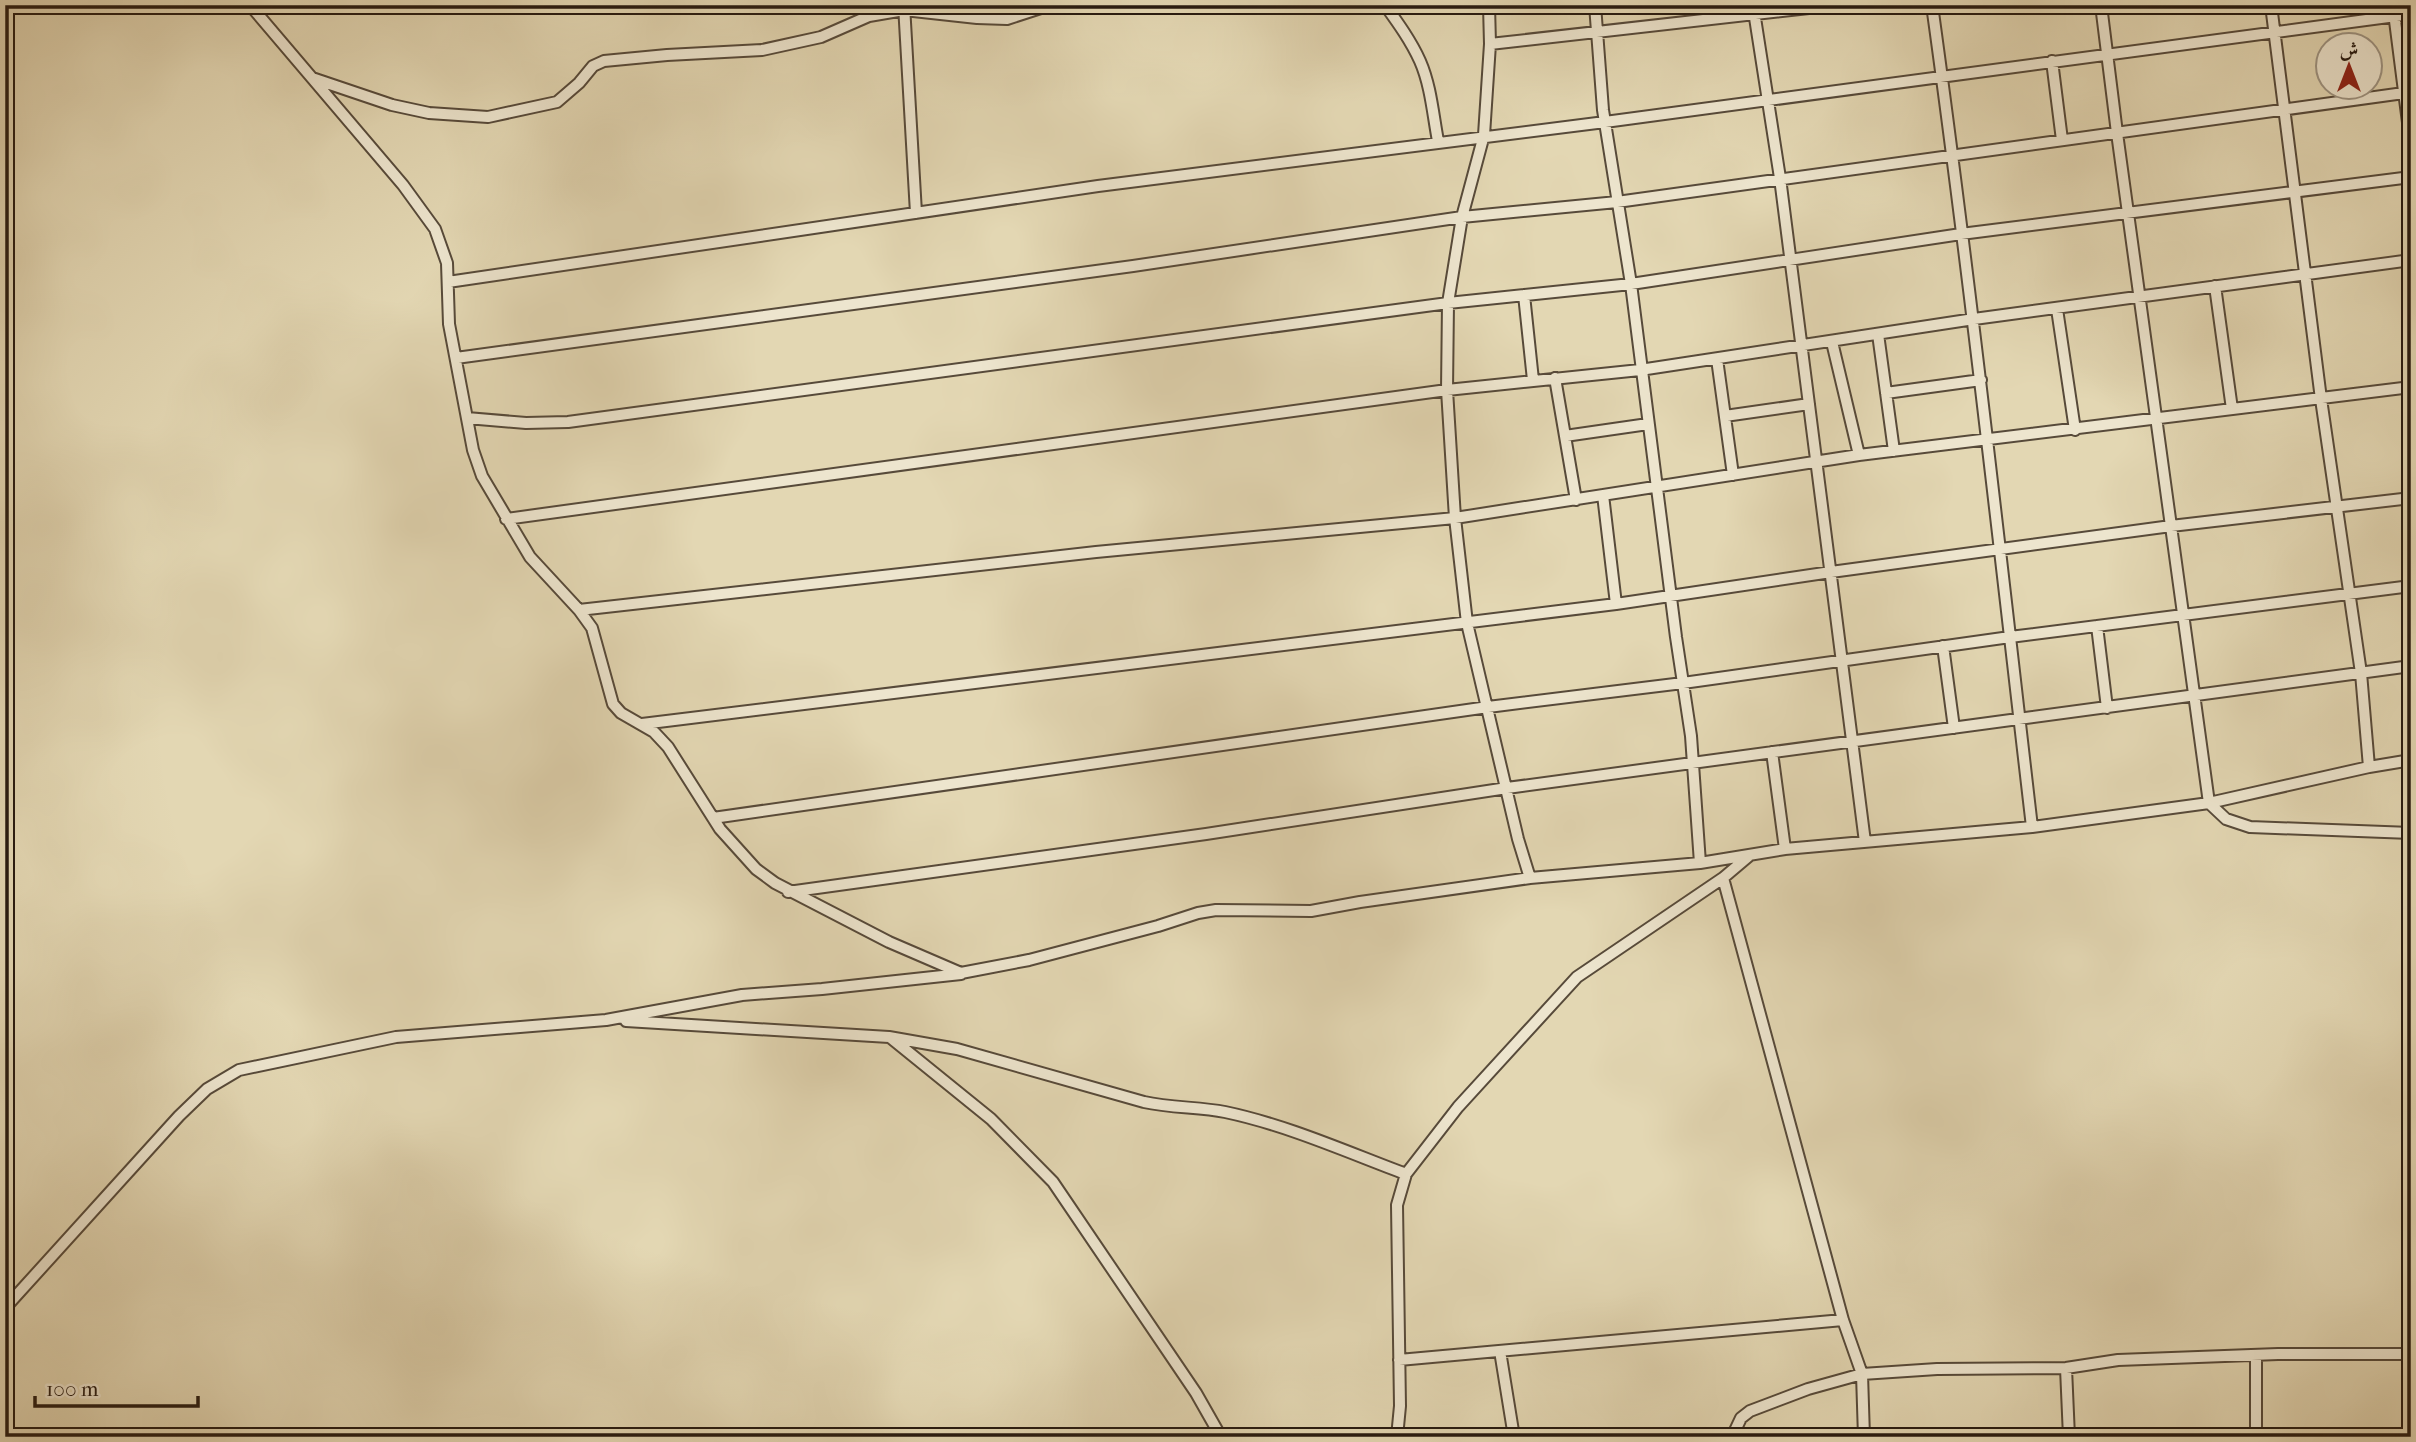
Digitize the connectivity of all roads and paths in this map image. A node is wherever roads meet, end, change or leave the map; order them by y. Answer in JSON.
{"nodes":[{"id":1,"x":250,"y":5,"type":"edge"},
{"id":2,"x":1050,"y":5,"type":"edge"},
{"id":3,"x":1385,"y":5,"type":"edge"},
{"id":4,"x":1489,"y":5,"type":"edge"},
{"id":5,"x":1595,"y":5,"type":"edge"},
{"id":6,"x":1836,"y":5,"type":"edge"},
{"id":7,"x":1932,"y":5,"type":"edge"},
{"id":8,"x":2101,"y":5,"type":"edge"},
{"id":9,"x":2271,"y":5,"type":"edge"},
{"id":10,"x":904,"y":7,"type":"edge"},
{"id":11,"x":1754,"y":10,"type":"edge"},
{"id":12,"x":2393,"y":10,"type":"edge"},
{"id":13,"x":2411,"y":14,"type":"edge"},
{"id":14,"x":1595,"y":33,"type":"junction"},
{"id":15,"x":2274,"y":33,"type":"junction"},
{"id":16,"x":1490,"y":44,"type":"junction"},
{"id":17,"x":2107,"y":53,"type":"junction"},
{"id":18,"x":2052,"y":61,"type":"junction"},
{"id":19,"x":1942,"y":76,"type":"junction"},
{"id":20,"x":311,"y":78,"type":"junction"},
{"id":21,"x":2407,"y":93,"type":"edge"},
{"id":22,"x":1768,"y":99,"type":"junction"},
{"id":23,"x":2286,"y":111,"type":"junction"},
{"id":24,"x":1605,"y":122,"type":"junction"},
{"id":25,"x":2117,"y":133,"type":"junction"},
{"id":26,"x":1484,"y":135,"type":"junction"},
{"id":27,"x":2062,"y":140,"type":"junction"},
{"id":28,"x":1438,"y":141,"type":"junction"},
{"id":29,"x":2411,"y":146,"type":"edge"},
{"id":30,"x":1951,"y":155,"type":"junction"},
{"id":31,"x":2411,"y":177,"type":"edge"},
{"id":32,"x":1780,"y":178,"type":"junction"},
{"id":33,"x":2296,"y":192,"type":"junction"},
{"id":34,"x":1617,"y":202,"type":"junction"},
{"id":35,"x":916,"y":213,"type":"junction"},
{"id":36,"x":2128,"y":214,"type":"junction"},
{"id":37,"x":1462,"y":217,"type":"junction"},
{"id":38,"x":1961,"y":234,"type":"junction"},
{"id":39,"x":1789,"y":259,"type":"junction"},
{"id":40,"x":2411,"y":260,"type":"edge"},
{"id":41,"x":2305,"y":272,"type":"junction"},
{"id":42,"x":448,"y":282,"type":"junction"},
{"id":43,"x":1630,"y":284,"type":"junction"},
{"id":44,"x":2214,"y":286,"type":"junction"},
{"id":45,"x":1524,"y":295,"type":"junction"},
{"id":46,"x":2139,"y":297,"type":"junction"},
{"id":47,"x":1448,"y":303,"type":"junction"},
{"id":48,"x":2057,"y":309,"type":"junction"},
{"id":49,"x":1974,"y":319,"type":"junction"},
{"id":50,"x":1878,"y":334,"type":"junction"},
{"id":51,"x":1832,"y":342,"type":"junction"},
{"id":52,"x":1802,"y":346,"type":"junction"},
{"id":53,"x":456,"y":358,"type":"junction"},
{"id":54,"x":1717,"y":359,"type":"junction"},
{"id":55,"x":1640,"y":370,"type":"junction"},
{"id":56,"x":1555,"y":378,"type":"junction"},
{"id":57,"x":1534,"y":380,"type":"junction"},
{"id":58,"x":1981,"y":380,"type":"junction"},
{"id":59,"x":2411,"y":387,"type":"edge"},
{"id":60,"x":1447,"y":390,"type":"junction"},
{"id":61,"x":1886,"y":393,"type":"junction"},
{"id":62,"x":2321,"y":399,"type":"junction"},
{"id":63,"x":1809,"y":404,"type":"junction"},
{"id":64,"x":2232,"y":409,"type":"junction"},
{"id":65,"x":1725,"y":416,"type":"junction"},
{"id":66,"x":467,"y":418,"type":"junction"},
{"id":67,"x":2155,"y":418,"type":"junction"},
{"id":68,"x":1648,"y":424,"type":"junction"},
{"id":69,"x":2075,"y":430,"type":"junction"},
{"id":70,"x":1565,"y":436,"type":"junction"},
{"id":71,"x":1987,"y":440,"type":"junction"},
{"id":72,"x":1894,"y":451,"type":"junction"},
{"id":73,"x":1859,"y":455,"type":"junction"},
{"id":74,"x":1815,"y":462,"type":"junction"},
{"id":75,"x":1733,"y":475,"type":"junction"},
{"id":76,"x":1657,"y":486,"type":"junction"},
{"id":77,"x":1603,"y":495,"type":"junction"},
{"id":78,"x":2411,"y":498,"type":"edge"},
{"id":79,"x":1576,"y":500,"type":"junction"},
{"id":80,"x":2338,"y":506,"type":"junction"},
{"id":81,"x":1455,"y":517,"type":"junction"},
{"id":82,"x":506,"y":519,"type":"junction"},
{"id":83,"x":2171,"y":526,"type":"junction"},
{"id":84,"x":1998,"y":549,"type":"junction"},
{"id":85,"x":1831,"y":572,"type":"junction"},
{"id":86,"x":2411,"y":586,"type":"edge"},
{"id":87,"x":2349,"y":593,"type":"junction"},
{"id":88,"x":1670,"y":596,"type":"junction"},
{"id":89,"x":1616,"y":604,"type":"junction"},
{"id":90,"x":579,"y":610,"type":"junction"},
{"id":91,"x":2183,"y":616,"type":"junction"},
{"id":92,"x":1467,"y":623,"type":"junction"},
{"id":93,"x":2097,"y":626,"type":"junction"},
{"id":94,"x":2010,"y":637,"type":"junction"},
{"id":95,"x":1943,"y":646,"type":"junction"},
{"id":96,"x":1842,"y":660,"type":"junction"},
{"id":97,"x":2411,"y":666,"type":"edge"},
{"id":98,"x":2361,"y":673,"type":"junction"},
{"id":99,"x":1683,"y":683,"type":"junction"},
{"id":100,"x":2193,"y":697,"type":"junction"},
{"id":101,"x":1488,"y":707,"type":"junction"},
{"id":102,"x":2108,"y":708,"type":"junction"},
{"id":103,"x":2019,"y":719,"type":"junction"},
{"id":104,"x":642,"y":724,"type":"junction"},
{"id":105,"x":1954,"y":727,"type":"junction"},
{"id":106,"x":1852,"y":740,"type":"junction"},
{"id":107,"x":1772,"y":752,"type":"junction"},
{"id":108,"x":2411,"y":760,"type":"edge"},
{"id":109,"x":1693,"y":762,"type":"junction"},
{"id":110,"x":2369,"y":767,"type":"junction"},
{"id":111,"x":1507,"y":788,"type":"junction"},
{"id":112,"x":2209,"y":803,"type":"junction"},
{"id":113,"x":713,"y":818,"type":"junction"},
{"id":114,"x":2032,"y":827,"type":"junction"},
{"id":115,"x":2411,"y":833,"type":"edge"},
{"id":116,"x":1865,"y":842,"type":"junction"},
{"id":117,"x":1785,"y":849,"type":"junction"},
{"id":118,"x":1751,"y":855,"type":"junction"},
{"id":119,"x":1700,"y":863,"type":"junction"},
{"id":120,"x":1530,"y":878,"type":"junction"},
{"id":121,"x":1723,"y":878,"type":"junction"},
{"id":122,"x":789,"y":891,"type":"junction"},
{"id":123,"x":961,"y":974,"type":"junction"},
{"id":124,"x":606,"y":1020,"type":"junction"},
{"id":125,"x":889,"y":1037,"type":"junction"},
{"id":126,"x":1406,"y":1174,"type":"junction"},
{"id":127,"x":5,"y":1308,"type":"edge"},
{"id":128,"x":1843,"y":1320,"type":"junction"},
{"id":129,"x":1500,"y":1351,"type":"junction"},
{"id":130,"x":2411,"y":1354,"type":"edge"},
{"id":131,"x":2256,"y":1355,"type":"junction"},
{"id":132,"x":1399,"y":1360,"type":"junction"},
{"id":133,"x":2066,"y":1368,"type":"junction"},
{"id":134,"x":1862,"y":1374,"type":"junction"},
{"id":135,"x":1221,"y":1437,"type":"edge"},
{"id":136,"x":1396,"y":1437,"type":"edge"},
{"id":137,"x":1514,"y":1437,"type":"edge"},
{"id":138,"x":1732,"y":1437,"type":"edge"},
{"id":139,"x":1864,"y":1437,"type":"edge"},
{"id":140,"x":2068,"y":1437,"type":"edge"},
{"id":141,"x":2256,"y":1437,"type":"edge"}],
"edges":[{"from":1,"to":20,"type":"street"},
{"from":2,"to":10,"type":"street"},
{"from":3,"to":28,"type":"street"},
{"from":4,"to":16,"type":"street"},
{"from":5,"to":14,"type":"street"},
{"from":6,"to":11,"type":"street"},
{"from":7,"to":19,"type":"street"},
{"from":8,"to":17,"type":"street"},
{"from":9,"to":15,"type":"street"},
{"from":10,"to":20,"type":"street"},
{"from":10,"to":35,"type":"street"},
{"from":11,"to":14,"type":"street"},
{"from":11,"to":22,"type":"street"},
{"from":12,"to":13,"type":"street"},
{"from":12,"to":15,"type":"street"},
{"from":12,"to":21,"type":"street"},
{"from":14,"to":16,"type":"street"},
{"from":14,"to":24,"type":"street"},
{"from":15,"to":17,"type":"street"},
{"from":15,"to":23,"type":"street"},
{"from":16,"to":26,"type":"street"},
{"from":17,"to":18,"type":"street"},
{"from":17,"to":25,"type":"street"},
{"from":18,"to":19,"type":"street"},
{"from":18,"to":27,"type":"street"},
{"from":19,"to":22,"type":"street"},
{"from":19,"to":30,"type":"street"},
{"from":20,"to":42,"type":"street"},
{"from":21,"to":23,"type":"street"},
{"from":21,"to":29,"type":"street"},
{"from":22,"to":24,"type":"street"},
{"from":22,"to":32,"type":"street"},
{"from":23,"to":25,"type":"street"},
{"from":23,"to":33,"type":"street"},
{"from":24,"to":26,"type":"street"},
{"from":24,"to":34,"type":"street"},
{"from":25,"to":27,"type":"street"},
{"from":25,"to":36,"type":"street"},
{"from":26,"to":28,"type":"street"},
{"from":26,"to":37,"type":"street"},
{"from":27,"to":30,"type":"street"},
{"from":28,"to":35,"type":"street"},
{"from":30,"to":32,"type":"street"},
{"from":30,"to":38,"type":"street"},
{"from":31,"to":33,"type":"street"},
{"from":32,"to":34,"type":"street"},
{"from":32,"to":39,"type":"street"},
{"from":33,"to":36,"type":"street"},
{"from":33,"to":41,"type":"street"},
{"from":34,"to":37,"type":"street"},
{"from":34,"to":43,"type":"street"},
{"from":35,"to":42,"type":"street"},
{"from":36,"to":38,"type":"street"},
{"from":36,"to":46,"type":"street"},
{"from":37,"to":47,"type":"street"},
{"from":37,"to":53,"type":"street"},
{"from":38,"to":39,"type":"street"},
{"from":38,"to":49,"type":"street"},
{"from":39,"to":43,"type":"street"},
{"from":39,"to":52,"type":"street"},
{"from":40,"to":41,"type":"street"},
{"from":41,"to":44,"type":"street"},
{"from":41,"to":62,"type":"street"},
{"from":42,"to":53,"type":"street"},
{"from":43,"to":45,"type":"street"},
{"from":43,"to":55,"type":"street"},
{"from":44,"to":46,"type":"street"},
{"from":44,"to":64,"type":"street"},
{"from":45,"to":47,"type":"street"},
{"from":45,"to":57,"type":"street"},
{"from":46,"to":48,"type":"street"},
{"from":46,"to":67,"type":"street"},
{"from":47,"to":60,"type":"street"},
{"from":47,"to":66,"type":"street"},
{"from":48,"to":49,"type":"street"},
{"from":48,"to":69,"type":"street"},
{"from":49,"to":50,"type":"street"},
{"from":49,"to":58,"type":"street"},
{"from":50,"to":51,"type":"street"},
{"from":50,"to":61,"type":"street"},
{"from":51,"to":52,"type":"street"},
{"from":51,"to":73,"type":"street"},
{"from":52,"to":54,"type":"street"},
{"from":52,"to":63,"type":"street"},
{"from":53,"to":66,"type":"street"},
{"from":54,"to":55,"type":"street"},
{"from":54,"to":65,"type":"street"},
{"from":55,"to":56,"type":"street"},
{"from":55,"to":68,"type":"street"},
{"from":56,"to":57,"type":"street"},
{"from":56,"to":70,"type":"street"},
{"from":57,"to":60,"type":"street"},
{"from":58,"to":61,"type":"street"},
{"from":58,"to":71,"type":"street"},
{"from":59,"to":62,"type":"street"},
{"from":60,"to":81,"type":"street"},
{"from":60,"to":82,"type":"street"},
{"from":61,"to":72,"type":"street"},
{"from":62,"to":64,"type":"street"},
{"from":62,"to":80,"type":"street"},
{"from":63,"to":65,"type":"street"},
{"from":63,"to":74,"type":"street"},
{"from":64,"to":67,"type":"street"},
{"from":65,"to":75,"type":"street"},
{"from":66,"to":82,"type":"street"},
{"from":67,"to":69,"type":"street"},
{"from":67,"to":83,"type":"street"},
{"from":68,"to":70,"type":"street"},
{"from":68,"to":76,"type":"street"},
{"from":69,"to":71,"type":"street"},
{"from":70,"to":79,"type":"street"},
{"from":71,"to":72,"type":"street"},
{"from":71,"to":84,"type":"street"},
{"from":72,"to":73,"type":"street"},
{"from":73,"to":74,"type":"street"},
{"from":74,"to":75,"type":"street"},
{"from":74,"to":85,"type":"street"},
{"from":75,"to":76,"type":"street"},
{"from":76,"to":77,"type":"street"},
{"from":76,"to":88,"type":"street"},
{"from":77,"to":79,"type":"street"},
{"from":77,"to":89,"type":"street"},
{"from":78,"to":80,"type":"street"},
{"from":79,"to":81,"type":"street"},
{"from":80,"to":83,"type":"street"},
{"from":80,"to":87,"type":"street"},
{"from":81,"to":90,"type":"street"},
{"from":81,"to":92,"type":"street"},
{"from":82,"to":90,"type":"street"},
{"from":83,"to":84,"type":"street"},
{"from":83,"to":91,"type":"street"},
{"from":84,"to":85,"type":"street"},
{"from":84,"to":94,"type":"street"},
{"from":85,"to":88,"type":"street"},
{"from":85,"to":96,"type":"street"},
{"from":86,"to":87,"type":"street"},
{"from":87,"to":91,"type":"street"},
{"from":87,"to":98,"type":"street"},
{"from":88,"to":89,"type":"street"},
{"from":88,"to":99,"type":"street"},
{"from":89,"to":92,"type":"street"},
{"from":90,"to":104,"type":"street"},
{"from":91,"to":93,"type":"street"},
{"from":91,"to":100,"type":"street"},
{"from":92,"to":101,"type":"street"},
{"from":92,"to":104,"type":"street"},
{"from":93,"to":94,"type":"street"},
{"from":93,"to":102,"type":"street"},
{"from":94,"to":95,"type":"street"},
{"from":94,"to":103,"type":"street"},
{"from":95,"to":96,"type":"street"},
{"from":95,"to":105,"type":"street"},
{"from":96,"to":99,"type":"street"},
{"from":96,"to":106,"type":"street"},
{"from":97,"to":98,"type":"street"},
{"from":98,"to":100,"type":"street"},
{"from":98,"to":110,"type":"street"},
{"from":99,"to":101,"type":"street"},
{"from":99,"to":109,"type":"street"},
{"from":100,"to":102,"type":"street"},
{"from":100,"to":112,"type":"street"},
{"from":101,"to":111,"type":"street"},
{"from":101,"to":113,"type":"street"},
{"from":102,"to":103,"type":"street"},
{"from":103,"to":105,"type":"street"},
{"from":103,"to":114,"type":"street"},
{"from":104,"to":113,"type":"street"},
{"from":105,"to":106,"type":"street"},
{"from":106,"to":107,"type":"street"},
{"from":106,"to":116,"type":"street"},
{"from":107,"to":109,"type":"street"},
{"from":107,"to":117,"type":"street"},
{"from":108,"to":110,"type":"street"},
{"from":109,"to":111,"type":"street"},
{"from":109,"to":119,"type":"street"},
{"from":110,"to":112,"type":"street"},
{"from":111,"to":120,"type":"street"},
{"from":111,"to":122,"type":"street"},
{"from":112,"to":114,"type":"street"},
{"from":112,"to":115,"type":"street"},
{"from":113,"to":122,"type":"street"},
{"from":114,"to":116,"type":"street"},
{"from":116,"to":117,"type":"street"},
{"from":117,"to":118,"type":"street"},
{"from":118,"to":119,"type":"street"},
{"from":118,"to":121,"type":"street"},
{"from":119,"to":120,"type":"street"},
{"from":120,"to":123,"type":"street"},
{"from":121,"to":126,"type":"street"},
{"from":121,"to":128,"type":"street"},
{"from":122,"to":123,"type":"street"},
{"from":123,"to":124,"type":"street"},
{"from":124,"to":125,"type":"street"},
{"from":124,"to":127,"type":"street"},
{"from":125,"to":126,"type":"street"},
{"from":125,"to":135,"type":"street"},
{"from":126,"to":132,"type":"street"},
{"from":128,"to":129,"type":"street"},
{"from":128,"to":134,"type":"street"},
{"from":129,"to":132,"type":"street"},
{"from":129,"to":137,"type":"street"},
{"from":130,"to":131,"type":"street"},
{"from":131,"to":133,"type":"street"},
{"from":131,"to":141,"type":"street"},
{"from":132,"to":136,"type":"street"},
{"from":133,"to":134,"type":"street"},
{"from":133,"to":140,"type":"street"},
{"from":134,"to":138,"type":"street"},
{"from":134,"to":139,"type":"street"}]}
